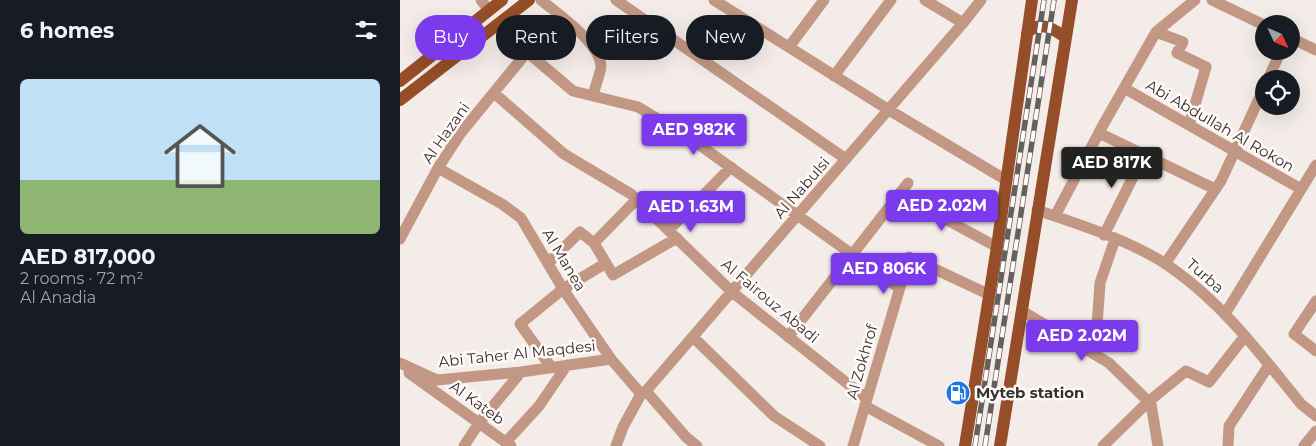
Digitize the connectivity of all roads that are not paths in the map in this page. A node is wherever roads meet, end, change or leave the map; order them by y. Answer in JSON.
{"nodes":[{"id":1,"x":502,"y":0,"type":"edge"},
{"id":2,"x":529,"y":0,"type":"edge"},
{"id":3,"x":541,"y":0,"type":"edge"},
{"id":4,"x":616,"y":0,"type":"edge"},
{"id":5,"x":824,"y":0,"type":"edge"},
{"id":6,"x":891,"y":0,"type":"edge"},
{"id":7,"x":981,"y":0,"type":"edge"},
{"id":8,"x":1032,"y":0,"type":"edge"},
{"id":9,"x":1072,"y":0,"type":"edge"},
{"id":10,"x":1195,"y":0,"type":"edge"},
{"id":11,"x":1212,"y":0,"type":"edge"},
{"id":12,"x":718,"y":1,"type":"edge"},
{"id":13,"x":930,"y":1,"type":"edge"},
{"id":14,"x":485,"y":5,"type":"edge"},
{"id":15,"x":510,"y":15,"type":"edge"},
{"id":16,"x":638,"y":15,"type":"edge"},
{"id":17,"x":1255,"y":21,"type":"edge"},
{"id":18,"x":963,"y":23,"type":"junction"},
{"id":19,"x":496,"y":26,"type":"edge"},
{"id":20,"x":1156,"y":32,"type":"junction"},
{"id":21,"x":1027,"y":33,"type":"junction"},
{"id":22,"x":1065,"y":38,"type":"junction"},
{"id":23,"x":586,"y":39,"type":"edge"},
{"id":24,"x":676,"y":41,"type":"edge"},
{"id":25,"x":1300,"y":42,"type":"edge"},
{"id":26,"x":789,"y":48,"type":"junction"},
{"id":27,"x":1316,"y":50,"type":"edge"},
{"id":28,"x":521,"y":60,"type":"edge"},
{"id":29,"x":536,"y":60,"type":"edge"},
{"id":30,"x":600,"y":60,"type":"edge"},
{"id":31,"x":834,"y":76,"type":"junction"},
{"id":32,"x":400,"y":80,"type":"edge"},
{"id":33,"x":1124,"y":88,"type":"junction"},
{"id":34,"x":494,"y":93,"type":"junction"},
{"id":35,"x":593,"y":96,"type":"junction"},
{"id":36,"x":400,"y":100,"type":"edge"},
{"id":37,"x":1255,"y":107,"type":"edge"},
{"id":38,"x":889,"y":110,"type":"junction"},
{"id":39,"x":1189,"y":125,"type":"junction"},
{"id":40,"x":1099,"y":133,"type":"junction"},
{"id":41,"x":1234,"y":150,"type":"junction"},
{"id":42,"x":1144,"y":155,"type":"junction"},
{"id":43,"x":846,"y":159,"type":"junction"},
{"id":44,"x":1316,"y":165,"type":"edge"},
{"id":45,"x":731,"y":167,"type":"junction"},
{"id":46,"x":438,"y":168,"type":"junction"},
{"id":47,"x":1006,"y":180,"type":"junction"},
{"id":48,"x":908,"y":182,"type":"dead end"},
{"id":49,"x":1215,"y":189,"type":"junction"},
{"id":50,"x":1301,"y":189,"type":"junction"},
{"id":51,"x":899,"y":194,"type":"junction"},
{"id":52,"x":637,"y":199,"type":"junction"},
{"id":53,"x":1037,"y":210,"type":"junction"},
{"id":54,"x":798,"y":215,"type":"junction"},
{"id":55,"x":1055,"y":216,"type":"junction"},
{"id":56,"x":668,"y":230,"type":"junction"},
{"id":57,"x":1110,"y":237,"type":"junction"},
{"id":58,"x":677,"y":238,"type":"junction"},
{"id":59,"x":400,"y":239,"type":"edge"},
{"id":60,"x":594,"y":243,"type":"junction"},
{"id":61,"x":996,"y":247,"type":"junction"},
{"id":62,"x":852,"y":254,"type":"junction"},
{"id":63,"x":548,"y":263,"type":"junction"},
{"id":64,"x":606,"y":263,"type":"junction"},
{"id":65,"x":1165,"y":264,"type":"junction"},
{"id":66,"x":899,"y":288,"type":"junction"},
{"id":67,"x":563,"y":289,"type":"junction"},
{"id":68,"x":732,"y":292,"type":"junction"},
{"id":69,"x":988,"y":294,"type":"junction"},
{"id":70,"x":1316,"y":301,"type":"edge"},
{"id":71,"x":1022,"y":311,"type":"junction"},
{"id":72,"x":1226,"y":314,"type":"junction"},
{"id":73,"x":1245,"y":336,"type":"junction"},
{"id":74,"x":693,"y":337,"type":"junction"},
{"id":75,"x":788,"y":337,"type":"junction"},
{"id":76,"x":1316,"y":351,"type":"edge"},
{"id":77,"x":1095,"y":355,"type":"junction"},
{"id":78,"x":611,"y":359,"type":"junction"},
{"id":79,"x":400,"y":365,"type":"edge"},
{"id":80,"x":567,"y":365,"type":"junction"},
{"id":81,"x":1269,"y":365,"type":"junction"},
{"id":82,"x":550,"y":368,"type":"junction"},
{"id":83,"x":521,"y":372,"type":"junction"},
{"id":84,"x":644,"y":393,"type":"junction"},
{"id":85,"x":866,"y":403,"type":"junction"},
{"id":86,"x":1149,"y":403,"type":"junction"},
{"id":87,"x":1316,"y":416,"type":"edge"},
{"id":88,"x":480,"y":423,"type":"junction"},
{"id":89,"x":1316,"y":430,"type":"edge"},
{"id":90,"x":509,"y":444,"type":"edge"},
{"id":91,"x":464,"y":446,"type":"edge"},
{"id":92,"x":616,"y":446,"type":"edge"},
{"id":93,"x":697,"y":446,"type":"edge"},
{"id":94,"x":820,"y":446,"type":"edge"},
{"id":95,"x":853,"y":446,"type":"edge"},
{"id":96,"x":939,"y":446,"type":"edge"},
{"id":97,"x":965,"y":446,"type":"edge"},
{"id":98,"x":1000,"y":446,"type":"edge"},
{"id":99,"x":1103,"y":446,"type":"edge"},
{"id":100,"x":1158,"y":446,"type":"edge"},
{"id":101,"x":1228,"y":446,"type":"edge"},
{"id":102,"x":1304,"y":446,"type":"edge"}],
"edges":[{"from":1,"to":14,"type":"main road"},
{"from":2,"to":15,"type":"main road"},
{"from":3,"to":23,"type":"street"},
{"from":4,"to":16,"type":"street"},
{"from":5,"to":26,"type":"street"},
{"from":6,"to":31,"type":"street"},
{"from":7,"to":18,"type":"street","name":"Al Nabulsi"},
{"from":8,"to":21,"type":"main road"},
{"from":9,"to":22,"type":"main road"},
{"from":10,"to":20,"type":"street"},
{"from":11,"to":17,"type":"street"},
{"from":12,"to":26,"type":"street"},
{"from":13,"to":18,"type":"street"},
{"from":14,"to":32,"type":"main road"},
{"from":18,"to":38,"type":"street","name":"Al Nabulsi"},
{"from":19,"to":36,"type":"main road"},
{"from":20,"to":33,"type":"street"},
{"from":20,"to":39,"type":"street"},
{"from":21,"to":22,"type":"main road"},
{"from":21,"to":47,"type":"main road"},
{"from":22,"to":53,"type":"main road"},
{"from":24,"to":43,"type":"street"},
{"from":25,"to":27,"type":"street"},
{"from":26,"to":31,"type":"street"},
{"from":28,"to":34,"type":"street","name":"Al Hazani"},
{"from":29,"to":35,"type":"street"},
{"from":30,"to":35,"type":"street"},
{"from":31,"to":38,"type":"street"},
{"from":33,"to":39,"type":"street","name":"Abi Abdullah Al Rokon"},
{"from":33,"to":40,"type":"street"},
{"from":34,"to":46,"type":"street","name":"Al Hazani"},
{"from":34,"to":52,"type":"street","name":"Al Fairouz Abadi"},
{"from":35,"to":45,"type":"street"},
{"from":37,"to":41,"type":"street"},
{"from":38,"to":43,"type":"street","name":"Al Nabulsi"},
{"from":38,"to":47,"type":"street"},
{"from":39,"to":41,"type":"street","name":"Abi Abdullah Al Rokon"},
{"from":40,"to":42,"type":"street"},
{"from":40,"to":55,"type":"street"},
{"from":41,"to":49,"type":"street"},
{"from":41,"to":50,"type":"street","name":"Abi Abdullah Al Rokon"},
{"from":42,"to":49,"type":"street"},
{"from":42,"to":57,"type":"street"},
{"from":43,"to":54,"type":"street","name":"Al Nabulsi"},
{"from":44,"to":50,"type":"street"},
{"from":45,"to":54,"type":"street"},
{"from":45,"to":56,"type":"street"},
{"from":46,"to":59,"type":"street","name":"Al Hazani"},
{"from":46,"to":63,"type":"street","name":"Al Manea"},
{"from":47,"to":61,"type":"main road"},
{"from":48,"to":51,"type":"street"},
{"from":49,"to":65,"type":"street"},
{"from":50,"to":72,"type":"street"},
{"from":51,"to":61,"type":"street"},
{"from":51,"to":62,"type":"street"},
{"from":52,"to":56,"type":"street","name":"Al Fairouz Abadi"},
{"from":52,"to":60,"type":"street"},
{"from":53,"to":55,"type":"street","name":"Turba"},
{"from":53,"to":71,"type":"main road"},
{"from":54,"to":62,"type":"street"},
{"from":54,"to":68,"type":"street","name":"Al Nabulsi"},
{"from":55,"to":57,"type":"street","name":"Turba"},
{"from":56,"to":58,"type":"street","name":"Al Fairouz Abadi"},
{"from":57,"to":65,"type":"street","name":"Turba"},
{"from":57,"to":77,"type":"street"},
{"from":58,"to":64,"type":"street"},
{"from":58,"to":68,"type":"street","name":"Al Fairouz Abadi"},
{"from":60,"to":63,"type":"street"},
{"from":60,"to":64,"type":"street"},
{"from":61,"to":69,"type":"main road"},
{"from":62,"to":66,"type":"street"},
{"from":62,"to":75,"type":"street"},
{"from":63,"to":67,"type":"street","name":"Al Manea"},
{"from":64,"to":67,"type":"street"},
{"from":65,"to":72,"type":"street","name":"Turba"},
{"from":66,"to":69,"type":"street","name":"Al Zokhrof"},
{"from":66,"to":85,"type":"street","name":"Al Zokhrof"},
{"from":67,"to":78,"type":"street","name":"Al Manea"},
{"from":67,"to":82,"type":"street"},
{"from":68,"to":74,"type":"street","name":"Al Nabulsi"},
{"from":68,"to":75,"type":"street","name":"Al Fairouz Abadi"},
{"from":69,"to":97,"type":"main road"},
{"from":70,"to":76,"type":"street"},
{"from":71,"to":77,"type":"street"},
{"from":71,"to":98,"type":"main road"},
{"from":72,"to":73,"type":"street","name":"Turba"},
{"from":73,"to":81,"type":"street","name":"Turba"},
{"from":73,"to":86,"type":"street"},
{"from":74,"to":84,"type":"street","name":"Al Nabulsi"},
{"from":74,"to":94,"type":"street"},
{"from":75,"to":85,"type":"street","name":"Al Fairouz Abadi"},
{"from":77,"to":86,"type":"street"},
{"from":78,"to":80,"type":"street","name":"Abi Taher Al Maqdesi"},
{"from":78,"to":84,"type":"street","name":"Al Manea"},
{"from":79,"to":83,"type":"street","name":"Abi Taher Al Maqdesi"},
{"from":79,"to":88,"type":"street","name":"Al Kateb"},
{"from":80,"to":82,"type":"street","name":"Abi Taher Al Maqdesi"},
{"from":80,"to":90,"type":"street"},
{"from":81,"to":87,"type":"street","name":"Turba"},
{"from":81,"to":101,"type":"street"},
{"from":82,"to":83,"type":"street","name":"Abi Taher Al Maqdesi"},
{"from":83,"to":88,"type":"street"},
{"from":84,"to":92,"type":"street","name":"Al Nabulsi"},
{"from":84,"to":93,"type":"street","name":"Al Manea"},
{"from":85,"to":95,"type":"street","name":"Al Zokhrof"},
{"from":85,"to":96,"type":"street","name":"Al Fairouz Abadi"},
{"from":86,"to":99,"type":"street"},
{"from":86,"to":100,"type":"street"},
{"from":88,"to":90,"type":"street","name":"Al Kateb"},
{"from":88,"to":91,"type":"street"},
{"from":89,"to":102,"type":"street"}]}
